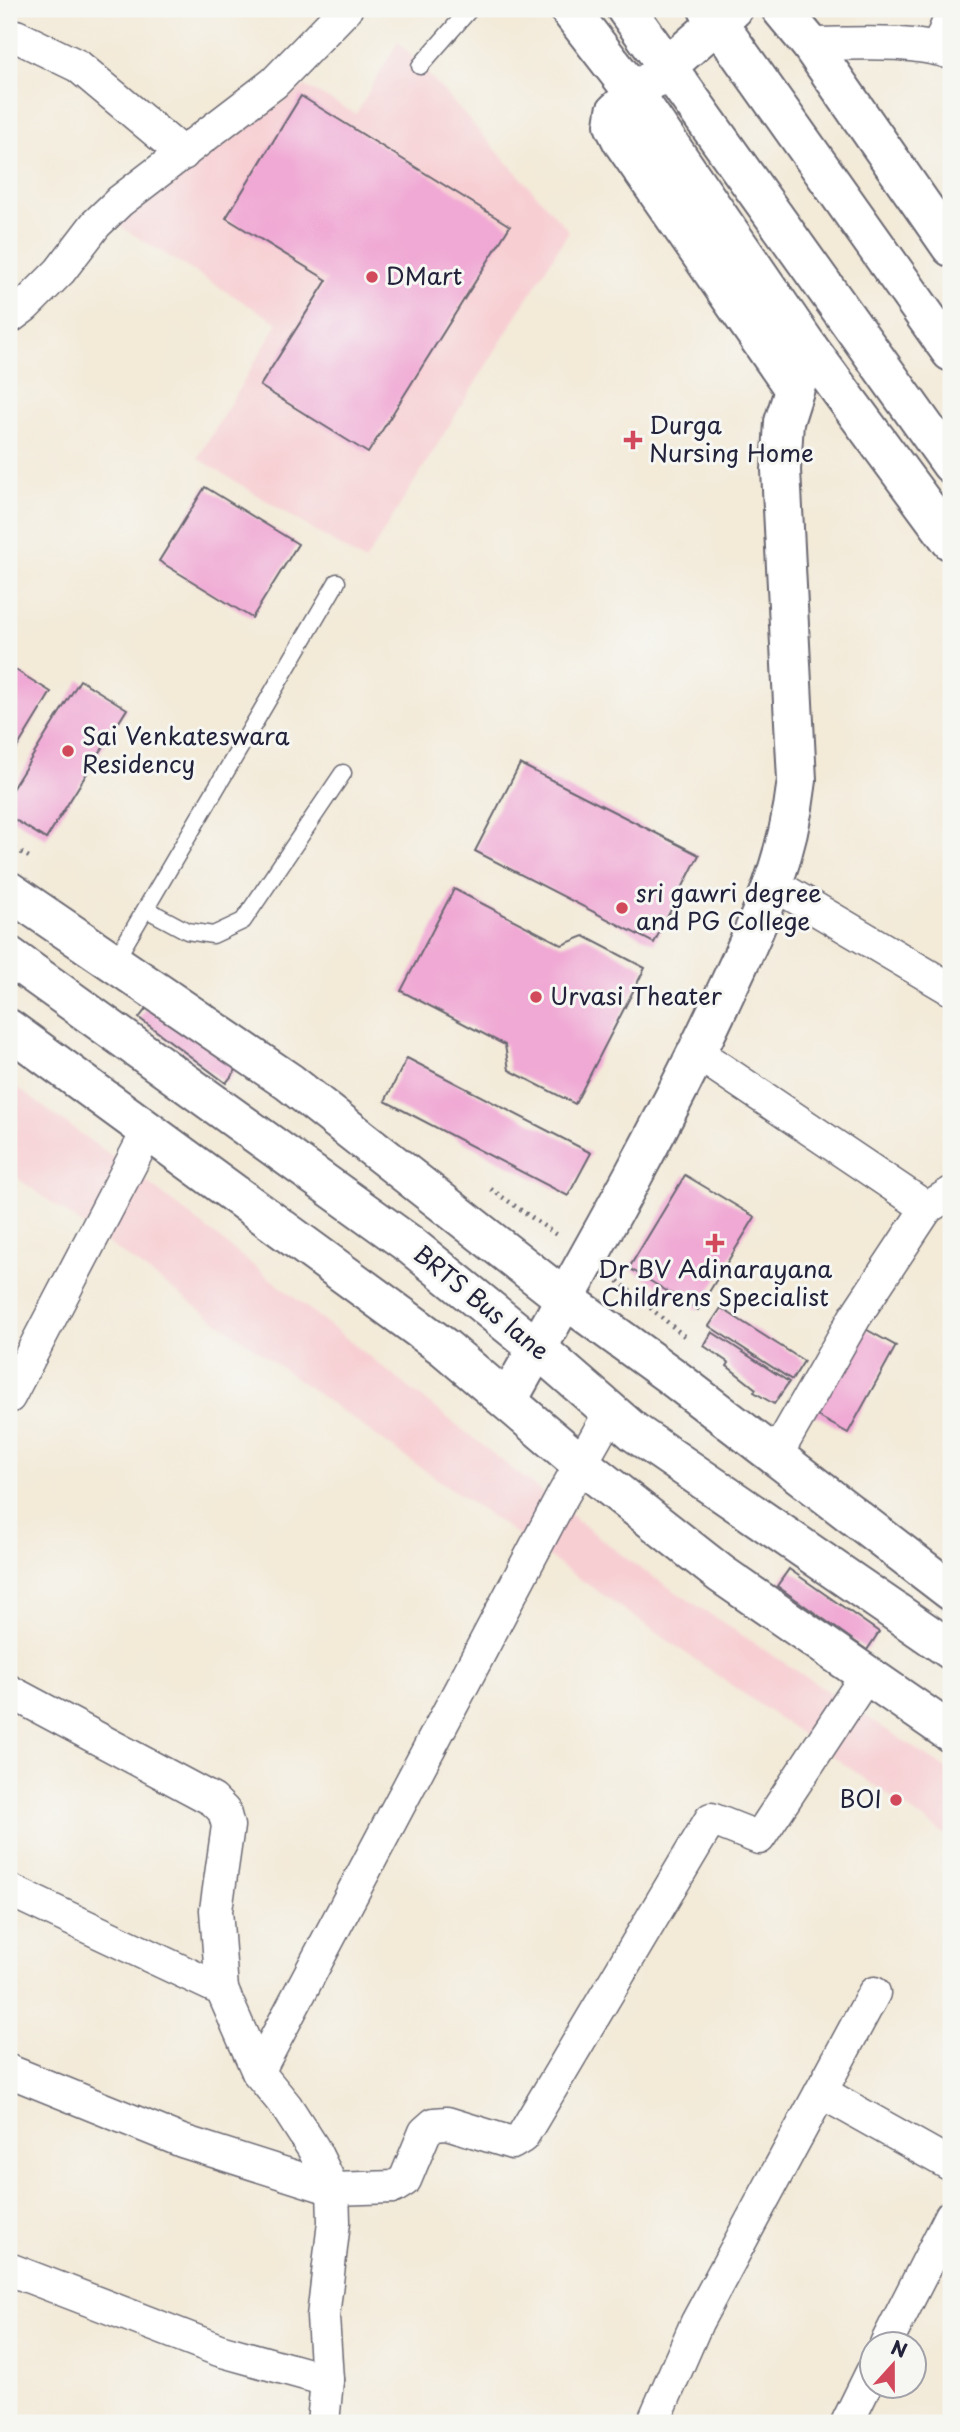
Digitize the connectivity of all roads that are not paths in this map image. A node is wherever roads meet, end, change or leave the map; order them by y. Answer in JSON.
{"nodes":[{"id":1,"x":346,"y":9,"type":"edge"},
{"id":2,"x":470,"y":9,"type":"edge"},
{"id":3,"x":569,"y":9,"type":"edge"},
{"id":4,"x":626,"y":9,"type":"edge"},
{"id":5,"x":781,"y":9,"type":"edge"},
{"id":6,"x":720,"y":14,"type":"edge"},
{"id":7,"x":951,"y":15,"type":"edge"},
{"id":8,"x":16,"y":36,"type":"dead end"},
{"id":9,"x":810,"y":44,"type":"junction"},
{"id":10,"x":945,"y":51,"type":"edge"},
{"id":11,"x":420,"y":66,"type":"dead end"},
{"id":12,"x":668,"y":67,"type":"junction"},
{"id":13,"x":635,"y":94,"type":"junction"},
{"id":14,"x":183,"y":155,"type":"junction"},
{"id":15,"x":951,"y":247,"type":"edge"},
{"id":16,"x":9,"y":318,"type":"edge"},
{"id":17,"x":808,"y":347,"type":"junction"},
{"id":18,"x":951,"y":352,"type":"edge"},
{"id":19,"x":794,"y":389,"type":"junction"},
{"id":20,"x":951,"y":464,"type":"edge"},
{"id":21,"x":951,"y":541,"type":"edge"},
{"id":22,"x":337,"y":582,"type":"dead end"},
{"id":23,"x":343,"y":773,"type":"dead end"},
{"id":24,"x":775,"y":885,"type":"junction"},
{"id":25,"x":9,"y":891,"type":"edge"},
{"id":26,"x":146,"y":909,"type":"junction"},
{"id":27,"x":9,"y":956,"type":"edge"},
{"id":28,"x":115,"y":961,"type":"junction"},
{"id":29,"x":951,"y":989,"type":"edge"},
{"id":30,"x":9,"y":1029,"type":"edge"},
{"id":31,"x":697,"y":1054,"type":"junction"},
{"id":32,"x":148,"y":1131,"type":"junction"},
{"id":33,"x":944,"y":1200,"type":"edge"},
{"id":34,"x":564,"y":1298,"type":"junction"},
{"id":35,"x":537,"y":1348,"type":"junction"},
{"id":36,"x":9,"y":1397,"type":"edge"},
{"id":37,"x":508,"y":1400,"type":"junction"},
{"id":38,"x":611,"y":1411,"type":"junction"},
{"id":39,"x":775,"y":1457,"type":"junction"},
{"id":40,"x":581,"y":1464,"type":"junction"},
{"id":41,"x":951,"y":1591,"type":"edge"},
{"id":42,"x":951,"y":1650,"type":"edge"},
{"id":43,"x":866,"y":1676,"type":"junction"},
{"id":44,"x":9,"y":1691,"type":"edge"},
{"id":45,"x":951,"y":1733,"type":"edge"},
{"id":46,"x":9,"y":1890,"type":"edge"},
{"id":47,"x":222,"y":1990,"type":"junction"},
{"id":48,"x":874,"y":1993,"type":"dead end"},
{"id":49,"x":9,"y":2071,"type":"edge"},
{"id":50,"x":258,"y":2072,"type":"junction"},
{"id":51,"x":821,"y":2092,"type":"junction"},
{"id":52,"x":951,"y":2165,"type":"edge"},
{"id":53,"x":333,"y":2189,"type":"junction"},
{"id":54,"x":951,"y":2216,"type":"edge"},
{"id":55,"x":9,"y":2269,"type":"edge"},
{"id":56,"x":893,"y":2330,"type":"edge"},
{"id":57,"x":327,"y":2380,"type":"junction"},
{"id":58,"x":859,"y":2400,"type":"edge"},
{"id":59,"x":323,"y":2423,"type":"edge"},
{"id":60,"x":653,"y":2423,"type":"edge"},
{"id":61,"x":847,"y":2423,"type":"edge"}],
"edges":[{"from":1,"to":14,"type":"street"},
{"from":2,"to":11,"type":"lane"},
{"from":3,"to":13,"type":"main road"},
{"from":4,"to":12,"type":"main road"},
{"from":5,"to":9,"type":"main road"},
{"from":6,"to":12,"type":"main road"},
{"from":6,"to":18,"type":"main road"},
{"from":7,"to":10,"type":"street"},
{"from":8,"to":14,"type":"street"},
{"from":9,"to":10,"type":"street"},
{"from":9,"to":15,"type":"main road"},
{"from":12,"to":13,"type":"main road"},
{"from":12,"to":20,"type":"main road"},
{"from":13,"to":17,"type":"main road"},
{"from":13,"to":19,"type":"main road"},
{"from":14,"to":16,"type":"street"},
{"from":17,"to":19,"type":"main road"},
{"from":17,"to":21,"type":"main road"},
{"from":19,"to":24,"type":"main road"},
{"from":22,"to":26,"type":"lane"},
{"from":23,"to":26,"type":"lane"},
{"from":24,"to":29,"type":"street"},
{"from":24,"to":31,"type":"main road"},
{"from":25,"to":28,"type":"main road"},
{"from":26,"to":28,"type":"lane"},
{"from":27,"to":35,"type":"main road","name":"BRTS Bus lane"},
{"from":28,"to":34,"type":"main road"},
{"from":30,"to":32,"type":"main road"},
{"from":31,"to":33,"type":"street"},
{"from":31,"to":34,"type":"main road"},
{"from":32,"to":36,"type":"street"},
{"from":32,"to":37,"type":"main road"},
{"from":33,"to":39,"type":"street"},
{"from":34,"to":35,"type":"main road"},
{"from":34,"to":39,"type":"main road"},
{"from":35,"to":37,"type":"main road"},
{"from":35,"to":38,"type":"main road","name":"BRTS Bus lane"},
{"from":37,"to":40,"type":"main road"},
{"from":38,"to":40,"type":"street"},
{"from":38,"to":42,"type":"main road","name":"BRTS Bus lane"},
{"from":39,"to":41,"type":"main road"},
{"from":40,"to":43,"type":"main road"},
{"from":40,"to":50,"type":"street"},
{"from":43,"to":45,"type":"main road"},
{"from":43,"to":53,"type":"street"},
{"from":44,"to":47,"type":"street"},
{"from":46,"to":47,"type":"street"},
{"from":47,"to":50,"type":"street"},
{"from":48,"to":51,"type":"street"},
{"from":49,"to":53,"type":"street"},
{"from":50,"to":53,"type":"street"},
{"from":51,"to":52,"type":"street"},
{"from":51,"to":60,"type":"street"},
{"from":53,"to":57,"type":"street"},
{"from":54,"to":56,"type":"street"},
{"from":55,"to":57,"type":"street"},
{"from":57,"to":59,"type":"street"},
{"from":58,"to":61,"type":"street"}]}
